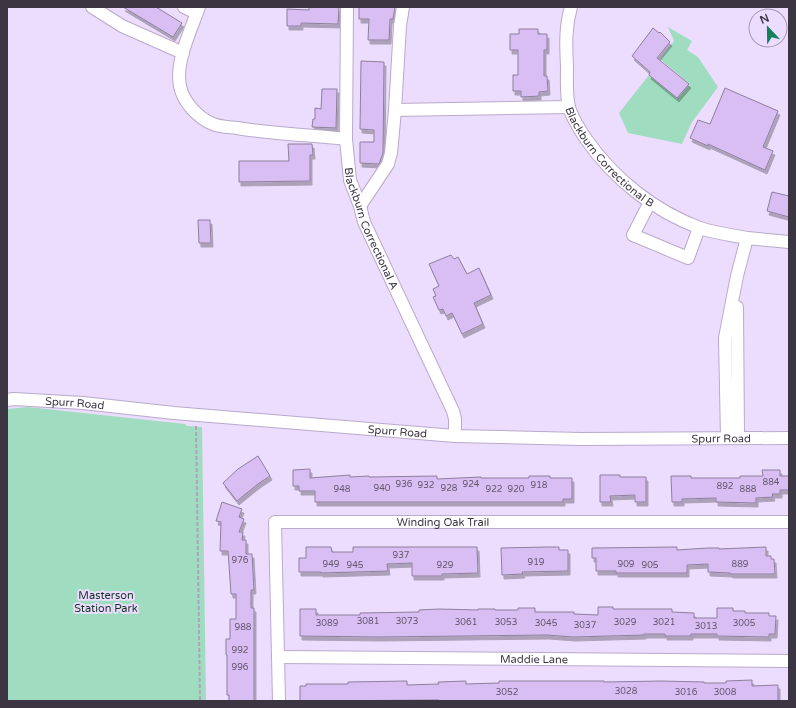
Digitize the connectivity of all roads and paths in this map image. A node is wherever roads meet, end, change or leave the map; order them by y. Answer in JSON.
{"nodes":[{"id":1,"x":92,"y":7,"type":"edge"},
{"id":2,"x":184,"y":7,"type":"edge"},
{"id":3,"x":347,"y":7,"type":"edge"},
{"id":4,"x":404,"y":7,"type":"edge"},
{"id":5,"x":571,"y":7,"type":"edge"},
{"id":6,"x":198,"y":10,"type":"edge"},
{"id":7,"x":183,"y":53,"type":"junction"},
{"id":8,"x":569,"y":107,"type":"junction"},
{"id":9,"x":395,"y":110,"type":"junction"},
{"id":10,"x":346,"y":139,"type":"junction"},
{"id":11,"x":650,"y":202,"type":"junction"},
{"id":12,"x":360,"y":206,"type":"junction"},
{"id":13,"x":699,"y":228,"type":"junction"},
{"id":14,"x":747,"y":238,"type":"junction"},
{"id":15,"x":789,"y":242,"type":"edge"},
{"id":16,"x":7,"y":400,"type":"edge"},
{"id":17,"x":196,"y":415,"type":"junction"},
{"id":18,"x":455,"y":436,"type":"junction"},
{"id":19,"x":732,"y":438,"type":"junction"},
{"id":20,"x":789,"y":438,"type":"edge"},
{"id":21,"x":789,"y":522,"type":"edge"},
{"id":22,"x":279,"y":657,"type":"junction"},
{"id":23,"x":789,"y":661,"type":"edge"},
{"id":24,"x":200,"y":701,"type":"edge"},
{"id":25,"x":279,"y":701,"type":"edge"}],
"edges":[{"from":1,"to":7,"type":"street"},
{"from":2,"to":6,"type":"street"},
{"from":3,"to":10,"type":"street","name":"Blackburn Correctional A"},
{"from":4,"to":9,"type":"street"},
{"from":5,"to":8,"type":"street","name":"Blackburn Correctional B"},
{"from":6,"to":7,"type":"street"},
{"from":7,"to":10,"type":"street"},
{"from":8,"to":9,"type":"street"},
{"from":8,"to":11,"type":"street","name":"Blackburn Correctional B"},
{"from":9,"to":12,"type":"street"},
{"from":10,"to":12,"type":"street","name":"Blackburn Correctional A"},
{"from":11,"to":13,"type":"street","name":"Blackburn Correctional B"},
{"from":11,"to":13,"type":"street"},
{"from":12,"to":18,"type":"street","name":"Blackburn Correctional A"},
{"from":13,"to":14,"type":"street","name":"Blackburn Correctional B"},
{"from":14,"to":15,"type":"street","name":"Blackburn Correctional B"},
{"from":14,"to":19,"type":"street"},
{"from":16,"to":17,"type":"street","name":"Spurr Road"},
{"from":17,"to":18,"type":"street","name":"Spurr Road"},
{"from":17,"to":24,"type":"path"},
{"from":18,"to":19,"type":"street","name":"Spurr Road"},
{"from":19,"to":20,"type":"street","name":"Spurr Road"},
{"from":21,"to":22,"type":"street","name":"Winding Oak Trail"},
{"from":22,"to":23,"type":"street","name":"Maddie Lane"},
{"from":22,"to":25,"type":"street","name":"Winding Oak Trail"}]}
